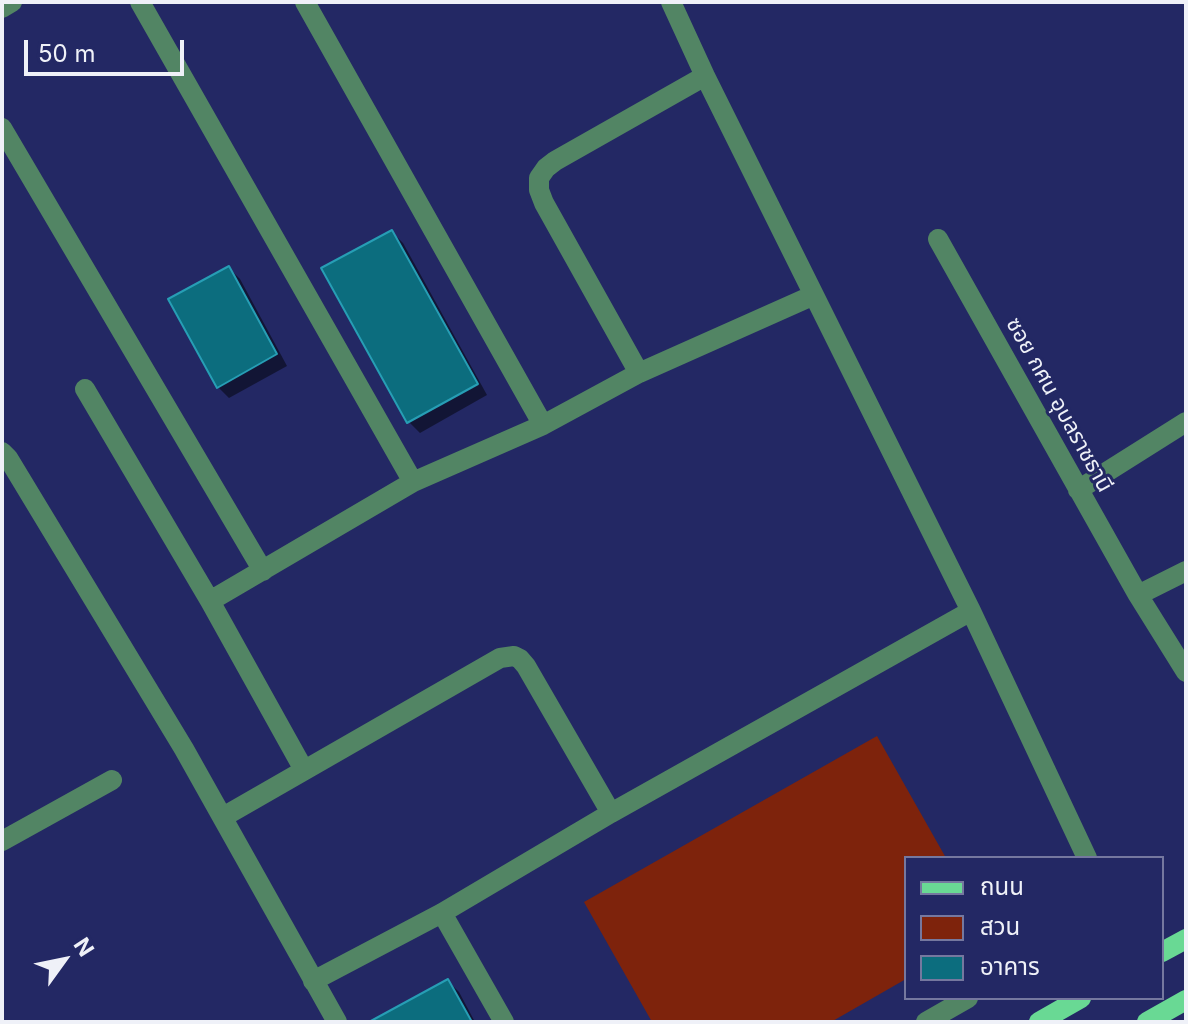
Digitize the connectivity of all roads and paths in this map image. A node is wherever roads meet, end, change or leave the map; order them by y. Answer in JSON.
{"nodes":[{"id":1,"x":12,"y":2,"type":"edge"},
{"id":2,"x":140,"y":2,"type":"edge"},
{"id":3,"x":305,"y":2,"type":"edge"},
{"id":4,"x":671,"y":2,"type":"edge"},
{"id":5,"x":2,"y":8,"type":"edge"},
{"id":6,"x":705,"y":76,"type":"junction"},
{"id":7,"x":2,"y":128,"type":"edge"},
{"id":8,"x":938,"y":239,"type":"dead end"},
{"id":9,"x":814,"y":295,"type":"junction"},
{"id":10,"x":639,"y":373,"type":"junction"},
{"id":11,"x":85,"y":389,"type":"dead end"},
{"id":12,"x":1186,"y":422,"type":"edge"},
{"id":13,"x":543,"y":425,"type":"junction"},
{"id":14,"x":2,"y":452,"type":"edge"},
{"id":15,"x":413,"y":482,"type":"junction"},
{"id":16,"x":1078,"y":490,"type":"junction"},
{"id":17,"x":263,"y":571,"type":"junction"},
{"id":18,"x":1186,"y":571,"type":"edge"},
{"id":19,"x":1138,"y":595,"type":"junction"},
{"id":20,"x":210,"y":601,"type":"junction"},
{"id":21,"x":971,"y":611,"type":"junction"},
{"id":22,"x":1186,"y":672,"type":"edge"},
{"id":23,"x":304,"y":770,"type":"junction"},
{"id":24,"x":112,"y":780,"type":"dead end"},
{"id":25,"x":611,"y":813,"type":"junction"},
{"id":26,"x":223,"y":817,"type":"junction"},
{"id":27,"x":2,"y":841,"type":"edge"},
{"id":28,"x":1086,"y":856,"type":"edge"},
{"id":29,"x":442,"y":913,"type":"junction"},
{"id":30,"x":1186,"y":939,"type":"edge"},
{"id":31,"x":1164,"y":951,"type":"edge"},
{"id":32,"x":313,"y":981,"type":"junction"},
{"id":33,"x":964,"y":1000,"type":"edge"},
{"id":34,"x":1078,"y":1000,"type":"edge"},
{"id":35,"x":1186,"y":1000,"type":"edge"},
{"id":36,"x":337,"y":1022,"type":"edge"},
{"id":37,"x":504,"y":1022,"type":"edge"},
{"id":38,"x":926,"y":1022,"type":"edge"},
{"id":39,"x":1039,"y":1022,"type":"edge"},
{"id":40,"x":1147,"y":1022,"type":"edge"}],
"edges":[{"from":1,"to":5,"type":"street"},
{"from":2,"to":15,"type":"street"},
{"from":3,"to":13,"type":"street"},
{"from":4,"to":6,"type":"street"},
{"from":6,"to":9,"type":"street"},
{"from":6,"to":10,"type":"street"},
{"from":7,"to":17,"type":"street"},
{"from":8,"to":16,"type":"street","name":"ซอย กศน อุบลราชธานี"},
{"from":9,"to":10,"type":"street"},
{"from":9,"to":21,"type":"street"},
{"from":10,"to":13,"type":"street"},
{"from":11,"to":20,"type":"street"},
{"from":12,"to":16,"type":"street"},
{"from":13,"to":15,"type":"street"},
{"from":14,"to":26,"type":"street"},
{"from":15,"to":17,"type":"street"},
{"from":16,"to":19,"type":"street","name":"ซอย กศน อุบลราชธานี"},
{"from":17,"to":20,"type":"street"},
{"from":18,"to":19,"type":"street"},
{"from":19,"to":22,"type":"street","name":"ซอย กศน อุบลราชธานี"},
{"from":20,"to":23,"type":"street"},
{"from":21,"to":25,"type":"street"},
{"from":21,"to":28,"type":"street"},
{"from":23,"to":25,"type":"street"},
{"from":23,"to":26,"type":"street"},
{"from":24,"to":27,"type":"street"},
{"from":25,"to":29,"type":"street"},
{"from":26,"to":32,"type":"street"},
{"from":29,"to":32,"type":"street"},
{"from":29,"to":37,"type":"street"},
{"from":30,"to":31,"type":"main road"},
{"from":32,"to":36,"type":"street"},
{"from":33,"to":38,"type":"street"},
{"from":34,"to":39,"type":"main road"},
{"from":35,"to":40,"type":"main road"}]}
